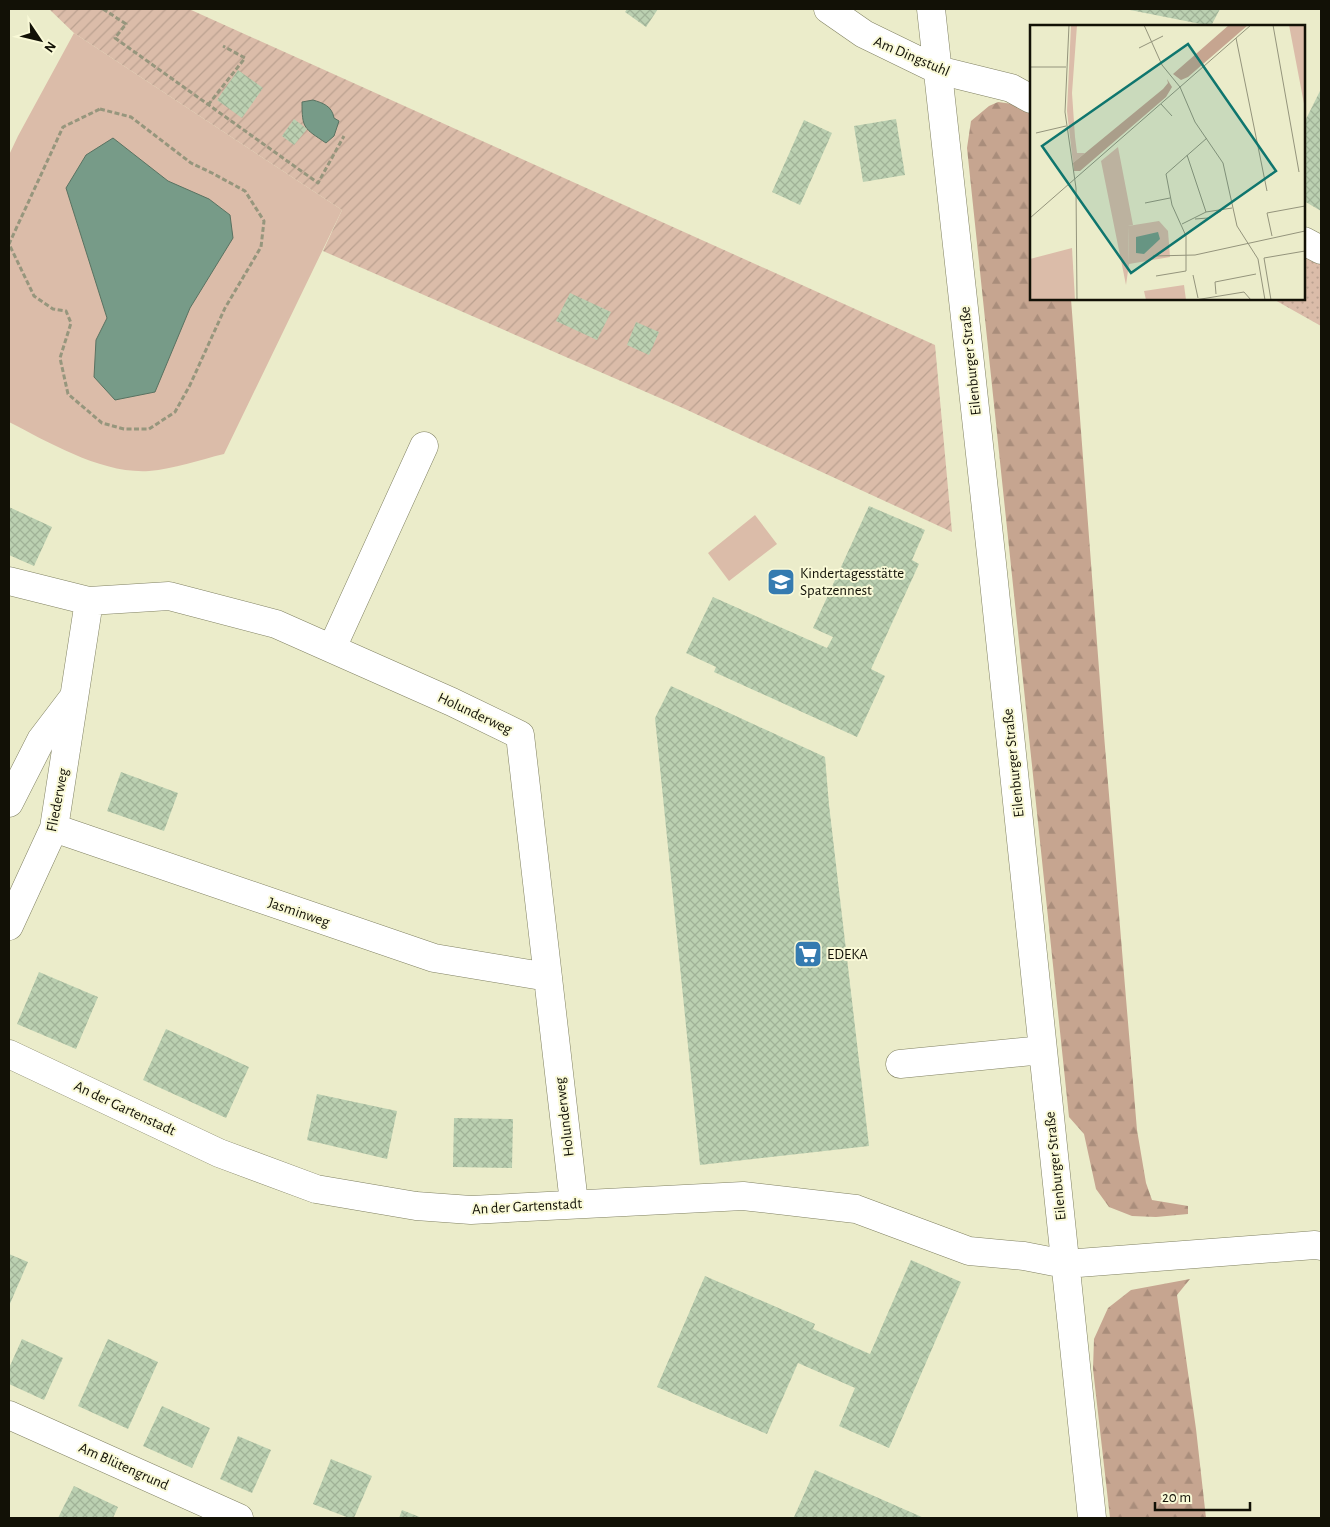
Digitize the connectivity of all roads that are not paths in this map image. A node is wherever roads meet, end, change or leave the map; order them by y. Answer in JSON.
{"nodes":[{"id":1,"x":828,"y":9,"type":"edge"},
{"id":2,"x":931,"y":9,"type":"edge"},
{"id":3,"x":938,"y":70,"type":"junction"},
{"id":4,"x":1030,"y":98,"type":"edge"},
{"id":5,"x":1305,"y":242,"type":"edge"},
{"id":6,"x":1321,"y":250,"type":"edge"},
{"id":7,"x":424,"y":446,"type":"dead end"},
{"id":8,"x":9,"y":581,"type":"edge"},
{"id":9,"x":90,"y":601,"type":"junction"},
{"id":10,"x":332,"y":648,"type":"junction"},
{"id":11,"x":75,"y":696,"type":"junction"},
{"id":12,"x":9,"y":803,"type":"edge"},
{"id":13,"x":54,"y":828,"type":"junction"},
{"id":14,"x":9,"y":926,"type":"edge"},
{"id":15,"x":548,"y":977,"type":"junction"},
{"id":16,"x":1042,"y":1050,"type":"junction"},
{"id":17,"x":9,"y":1054,"type":"edge"},
{"id":18,"x":900,"y":1064,"type":"dead end"},
{"id":19,"x":574,"y":1203,"type":"junction"},
{"id":20,"x":1321,"y":1246,"type":"edge"},
{"id":21,"x":1065,"y":1264,"type":"junction"},
{"id":22,"x":9,"y":1414,"type":"edge"},
{"id":23,"x":239,"y":1518,"type":"edge"},
{"id":24,"x":1092,"y":1518,"type":"edge"}],
"edges":[{"from":1,"to":3,"type":"street","name":"Am Dingstuhl"},
{"from":2,"to":3,"type":"street","name":"Eilenburger Straße"},
{"from":3,"to":4,"type":"street","name":"Am Dingstuhl"},
{"from":3,"to":16,"type":"street","name":"Eilenburger Straße"},
{"from":5,"to":6,"type":"street"},
{"from":7,"to":10,"type":"street"},
{"from":8,"to":9,"type":"street","name":"Holunderweg"},
{"from":9,"to":10,"type":"street","name":"Holunderweg"},
{"from":9,"to":11,"type":"street","name":"Fliederweg"},
{"from":10,"to":15,"type":"street","name":"Holunderweg"},
{"from":11,"to":12,"type":"street","name":"Fliederweg"},
{"from":11,"to":13,"type":"street","name":"Fliederweg"},
{"from":13,"to":14,"type":"street","name":"Fliederweg"},
{"from":13,"to":15,"type":"street","name":"Jasminweg"},
{"from":15,"to":19,"type":"street","name":"Holunderweg"},
{"from":16,"to":18,"type":"street"},
{"from":16,"to":21,"type":"street","name":"Eilenburger Straße"},
{"from":17,"to":19,"type":"street","name":"An der Gartenstadt"},
{"from":19,"to":21,"type":"street","name":"An der Gartenstadt"},
{"from":20,"to":21,"type":"street","name":"An der Gartenstadt"},
{"from":21,"to":24,"type":"street","name":"Eilenburger Straße"},
{"from":22,"to":23,"type":"street","name":"Am Blütengrund"}]}
